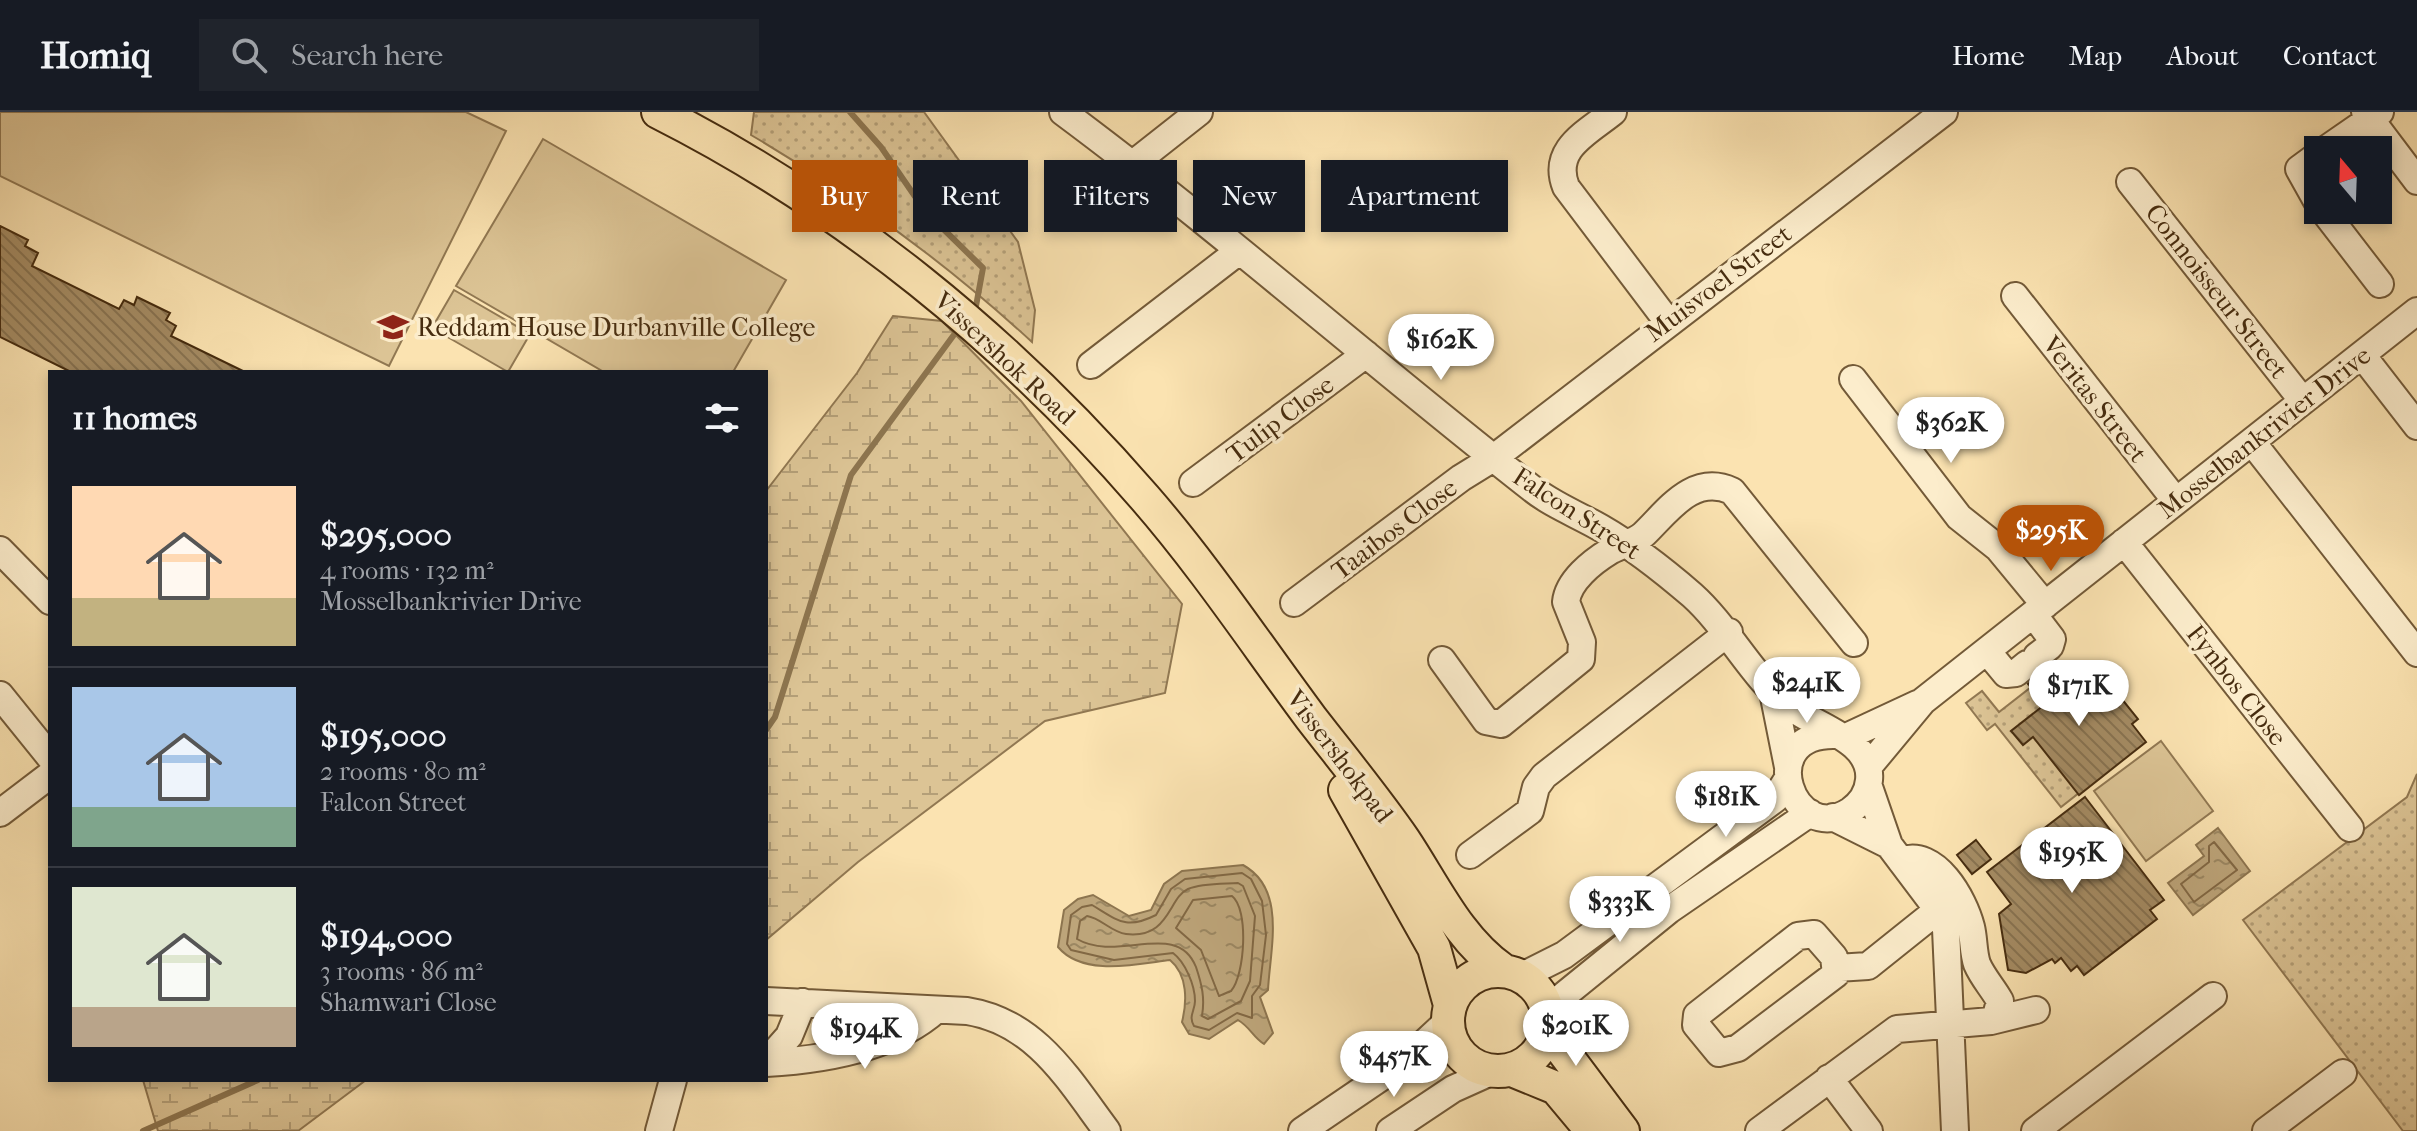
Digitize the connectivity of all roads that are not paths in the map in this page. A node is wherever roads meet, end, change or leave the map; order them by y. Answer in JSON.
{"nodes":[{"id":1,"x":658,"y":112,"type":"edge"},
{"id":2,"x":1063,"y":112,"type":"edge"},
{"id":3,"x":1199,"y":112,"type":"edge"},
{"id":4,"x":1613,"y":112,"type":"edge"},
{"id":5,"x":1944,"y":112,"type":"edge"},
{"id":6,"x":2371,"y":114,"type":"edge"},
{"id":7,"x":2343,"y":136,"type":"edge"},
{"id":8,"x":1128,"y":160,"type":"edge"},
{"id":9,"x":1138,"y":160,"type":"edge"},
{"id":10,"x":2304,"y":165,"type":"edge"},
{"id":11,"x":2417,"y":181,"type":"edge"},
{"id":12,"x":2130,"y":182,"type":"dead end"},
{"id":13,"x":2304,"y":184,"type":"edge"},
{"id":14,"x":1177,"y":200,"type":"edge"},
{"id":15,"x":2334,"y":224,"type":"edge"},
{"id":16,"x":1239,"y":251,"type":"junction"},
{"id":17,"x":2380,"y":284,"type":"dead end"},
{"id":18,"x":2015,"y":296,"type":"dead end"},
{"id":19,"x":2417,"y":311,"type":"edge"},
{"id":20,"x":1668,"y":322,"type":"junction"},
{"id":21,"x":1366,"y":354,"type":"junction"},
{"id":22,"x":2362,"y":355,"type":"junction"},
{"id":23,"x":1091,"y":365,"type":"dead end"},
{"id":24,"x":1853,"y":379,"type":"dead end"},
{"id":25,"x":2303,"y":401,"type":"junction"},
{"id":26,"x":2417,"y":426,"type":"edge"},
{"id":27,"x":2252,"y":442,"type":"junction"},
{"id":28,"x":1495,"y":457,"type":"junction"},
{"id":29,"x":1193,"y":483,"type":"dead end"},
{"id":30,"x":2176,"y":501,"type":"junction"},
{"id":31,"x":2124,"y":542,"type":"junction"},
{"id":32,"x":1626,"y":543,"type":"junction"},
{"id":33,"x":0,"y":550,"type":"edge"},
{"id":34,"x":48,"y":599,"type":"edge"},
{"id":35,"x":1294,"y":603,"type":"dead end"},
{"id":36,"x":2039,"y":610,"type":"junction"},
{"id":37,"x":1729,"y":632,"type":"junction"},
{"id":38,"x":1854,"y":643,"type":"dead end"},
{"id":39,"x":1987,"y":651,"type":"junction"},
{"id":40,"x":2417,"y":653,"type":"edge"},
{"id":41,"x":1442,"y":660,"type":"dead end"},
{"id":42,"x":1283,"y":679,"type":"junction"},
{"id":43,"x":1773,"y":692,"type":"junction"},
{"id":44,"x":0,"y":695,"type":"edge"},
{"id":45,"x":1923,"y":701,"type":"junction"},
{"id":46,"x":1838,"y":736,"type":"junction"},
{"id":47,"x":48,"y":755,"type":"edge"},
{"id":48,"x":1787,"y":773,"type":"junction"},
{"id":49,"x":48,"y":777,"type":"edge"},
{"id":50,"x":1869,"y":777,"type":"junction"},
{"id":51,"x":0,"y":813,"type":"edge"},
{"id":52,"x":1821,"y":815,"type":"junction"},
{"id":53,"x":2350,"y":828,"type":"dead end"},
{"id":54,"x":1895,"y":853,"type":"junction"},
{"id":55,"x":1470,"y":855,"type":"dead end"},
{"id":56,"x":1938,"y":910,"type":"junction"},
{"id":57,"x":1837,"y":968,"type":"junction"},
{"id":58,"x":1513,"y":973,"type":"junction"},
{"id":59,"x":2213,"y":996,"type":"dead end"},
{"id":60,"x":768,"y":1001,"type":"edge"},
{"id":61,"x":803,"y":1002,"type":"junction"},
{"id":62,"x":936,"y":1010,"type":"junction"},
{"id":63,"x":2036,"y":1010,"type":"dead end"},
{"id":64,"x":1449,"y":1013,"type":"junction"},
{"id":65,"x":1548,"y":1020,"type":"junction"},
{"id":66,"x":1995,"y":1020,"type":"junction"},
{"id":67,"x":1952,"y":1023,"type":"junction"},
{"id":68,"x":768,"y":1060,"type":"edge"},
{"id":69,"x":768,"y":1062,"type":"edge"},
{"id":70,"x":1502,"y":1070,"type":"junction"},
{"id":71,"x":2343,"y":1073,"type":"dead end"},
{"id":72,"x":1829,"y":1078,"type":"junction"},
{"id":73,"x":678,"y":1082,"type":"edge"},
{"id":74,"x":659,"y":1131,"type":"edge"},
{"id":75,"x":1107,"y":1131,"type":"edge"},
{"id":76,"x":1302,"y":1131,"type":"edge"},
{"id":77,"x":1390,"y":1131,"type":"edge"},
{"id":78,"x":1592,"y":1131,"type":"edge"},
{"id":79,"x":1623,"y":1131,"type":"edge"},
{"id":80,"x":1759,"y":1131,"type":"edge"},
{"id":81,"x":1869,"y":1131,"type":"edge"},
{"id":82,"x":1955,"y":1131,"type":"edge"},
{"id":83,"x":2035,"y":1131,"type":"edge"},
{"id":84,"x":2266,"y":1131,"type":"edge"}],
"edges":[{"from":1,"to":42,"type":"main road","name":"Vissershok Road"},
{"from":2,"to":8,"type":"street","name":"Falcon Street"},
{"from":3,"to":9,"type":"street"},
{"from":4,"to":20,"type":"street"},
{"from":5,"to":20,"type":"street","name":"Muisvoel Street"},
{"from":6,"to":7,"type":"street"},
{"from":6,"to":11,"type":"street"},
{"from":10,"to":13,"type":"street"},
{"from":12,"to":25,"type":"street","name":"Connoisseur Street"},
{"from":14,"to":16,"type":"street","name":"Falcon Street"},
{"from":15,"to":17,"type":"street"},
{"from":16,"to":21,"type":"street","name":"Falcon Street"},
{"from":16,"to":23,"type":"street"},
{"from":18,"to":30,"type":"street","name":"Veritas Street"},
{"from":19,"to":22,"type":"street","name":"Mosselbankrivier Drive"},
{"from":20,"to":28,"type":"street","name":"Muisvoel Street"},
{"from":21,"to":28,"type":"street","name":"Falcon Street"},
{"from":21,"to":29,"type":"street","name":"Tulip Close"},
{"from":22,"to":25,"type":"street","name":"Mosselbankrivier Drive"},
{"from":22,"to":26,"type":"street"},
{"from":24,"to":36,"type":"street"},
{"from":25,"to":27,"type":"street","name":"Mosselbankrivier Drive"},
{"from":27,"to":30,"type":"street","name":"Mosselbankrivier Drive"},
{"from":27,"to":40,"type":"street"},
{"from":28,"to":32,"type":"street","name":"Falcon Street"},
{"from":28,"to":35,"type":"street","name":"Taaibos Close"},
{"from":30,"to":31,"type":"street","name":"Mosselbankrivier Drive"},
{"from":31,"to":36,"type":"street","name":"Mosselbankrivier Drive"},
{"from":31,"to":53,"type":"street","name":"Fynbos Close"},
{"from":32,"to":37,"type":"street","name":"Falcon Street"},
{"from":32,"to":38,"type":"street"},
{"from":32,"to":41,"type":"street"},
{"from":33,"to":34,"type":"street"},
{"from":36,"to":39,"type":"street","name":"Mosselbankrivier Drive"},
{"from":36,"to":39,"type":"street"},
{"from":37,"to":43,"type":"street","name":"Falcon Street"},
{"from":37,"to":55,"type":"street"},
{"from":39,"to":45,"type":"street","name":"Mosselbankrivier Drive"},
{"from":42,"to":58,"type":"main road","name":"Vissershokpad"},
{"from":42,"to":64,"type":"main road","name":"Vissershokpad"},
{"from":43,"to":46,"type":"street","name":"Falcon Street"},
{"from":43,"to":48,"type":"street","name":"Falcon Street"},
{"from":44,"to":47,"type":"street"},
{"from":45,"to":46,"type":"street","name":"Mosselbankrivier Drive"},
{"from":45,"to":50,"type":"street","name":"Mosselbankrivier Drive"},
{"from":46,"to":48,"type":"street"},
{"from":46,"to":50,"type":"street"},
{"from":48,"to":52,"type":"street"},
{"from":48,"to":58,"type":"street"},
{"from":49,"to":51,"type":"street"},
{"from":50,"to":52,"type":"street"},
{"from":50,"to":54,"type":"street"},
{"from":52,"to":54,"type":"street"},
{"from":52,"to":65,"type":"street"},
{"from":54,"to":56,"type":"street"},
{"from":54,"to":66,"type":"street"},
{"from":56,"to":57,"type":"street"},
{"from":56,"to":67,"type":"street"},
{"from":57,"to":57,"type":"street"},
{"from":58,"to":64,"type":"main road"},
{"from":58,"to":65,"type":"main road"},
{"from":59,"to":83,"type":"street"},
{"from":60,"to":61,"type":"street"},
{"from":61,"to":62,"type":"street"},
{"from":61,"to":68,"type":"street"},
{"from":62,"to":69,"type":"street"},
{"from":62,"to":75,"type":"street"},
{"from":63,"to":66,"type":"street"},
{"from":64,"to":70,"type":"main road"},
{"from":64,"to":76,"type":"street"},
{"from":65,"to":70,"type":"main road"},
{"from":65,"to":79,"type":"main road"},
{"from":66,"to":67,"type":"street"},
{"from":67,"to":72,"type":"street"},
{"from":67,"to":82,"type":"street"},
{"from":70,"to":77,"type":"street"},
{"from":70,"to":78,"type":"main road"},
{"from":71,"to":84,"type":"street"},
{"from":72,"to":80,"type":"street"},
{"from":72,"to":81,"type":"street"},
{"from":73,"to":74,"type":"street"}]}
